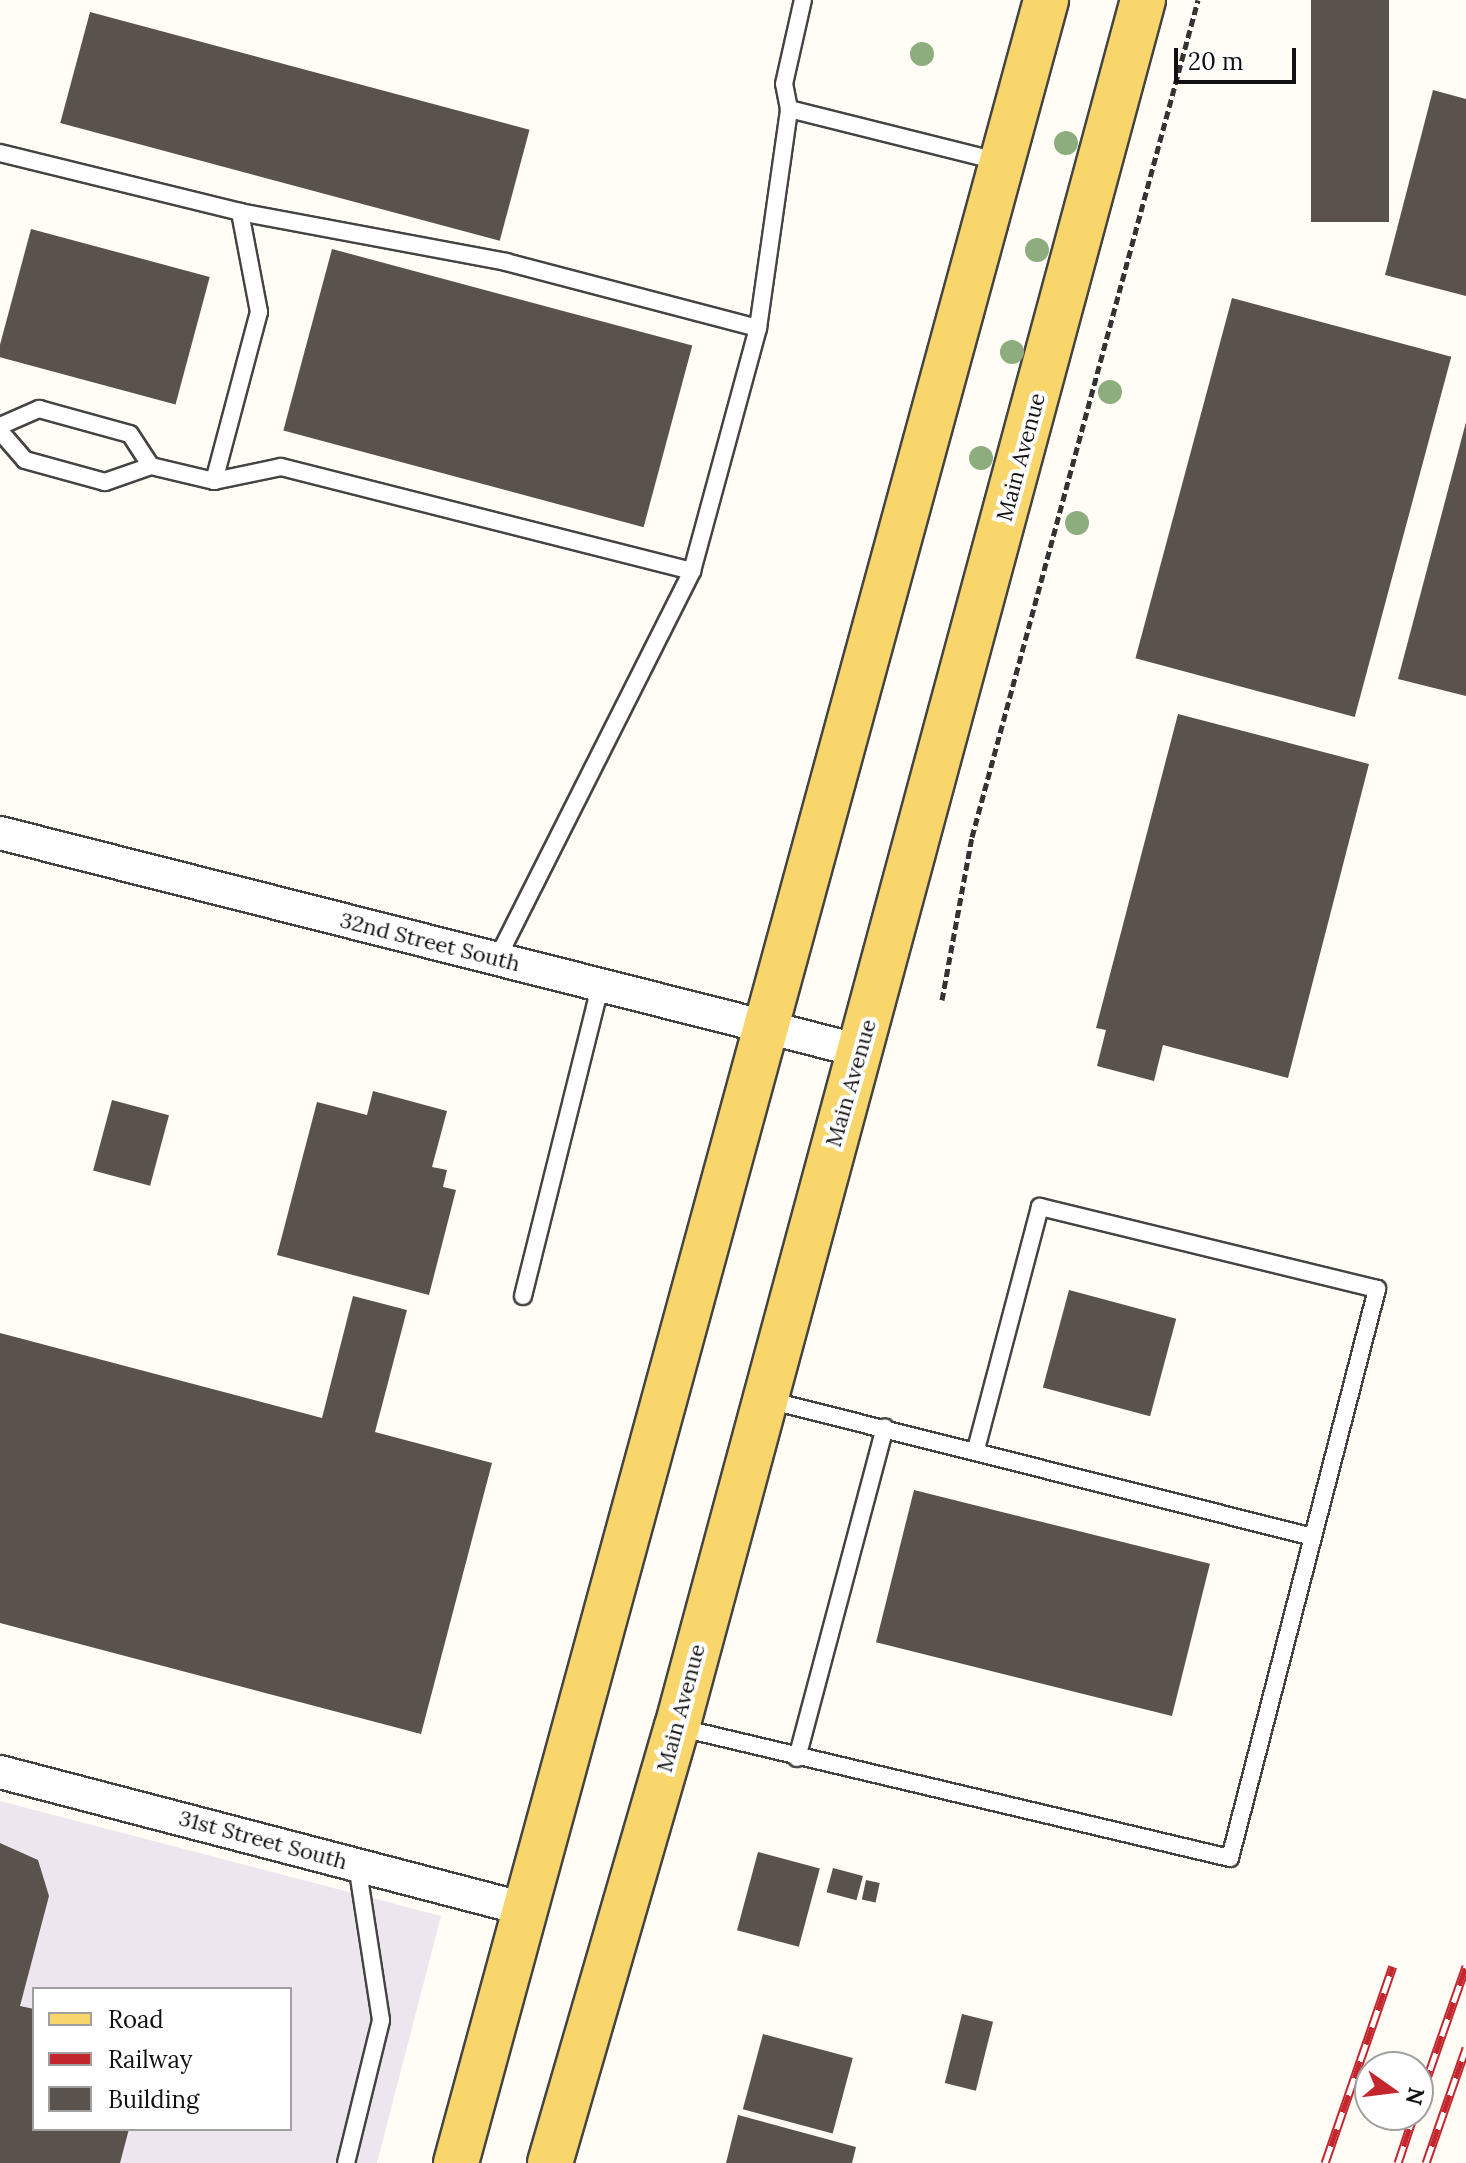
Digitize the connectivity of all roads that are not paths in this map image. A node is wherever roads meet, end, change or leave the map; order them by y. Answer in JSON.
{"nodes":[{"id":1,"x":803,"y":0,"type":"edge"},
{"id":2,"x":1046,"y":0,"type":"edge"},
{"id":3,"x":1143,"y":0,"type":"edge"},
{"id":4,"x":789,"y":109,"type":"junction"},
{"id":5,"x":0,"y":153,"type":"edge"},
{"id":6,"x":1003,"y":162,"type":"junction"},
{"id":7,"x":240,"y":212,"type":"junction"},
{"id":8,"x":758,"y":328,"type":"junction"},
{"id":9,"x":0,"y":428,"type":"edge"},
{"id":10,"x":151,"y":466,"type":"junction"},
{"id":11,"x":214,"y":481,"type":"junction"},
{"id":12,"x":692,"y":571,"type":"junction"},
{"id":13,"x":0,"y":833,"type":"edge"},
{"id":14,"x":497,"y":959,"type":"junction"},
{"id":15,"x":601,"y":984,"type":"junction"},
{"id":16,"x":770,"y":1027,"type":"junction"},
{"id":17,"x":861,"y":1051,"type":"junction"},
{"id":18,"x":523,"y":1296,"type":"dead end"},
{"id":19,"x":763,"y":1399,"type":"junction"},
{"id":20,"x":885,"y":1428,"type":"junction"},
{"id":21,"x":976,"y":1449,"type":"junction"},
{"id":22,"x":1313,"y":1537,"type":"junction"},
{"id":23,"x":677,"y":1727,"type":"junction"},
{"id":24,"x":797,"y":1758,"type":"junction"},
{"id":25,"x":0,"y":1772,"type":"edge"},
{"id":26,"x":357,"y":1865,"type":"junction"},
{"id":27,"x":525,"y":1909,"type":"junction"},
{"id":28,"x":505,"y":1984,"type":"junction"},
{"id":29,"x":346,"y":2163,"type":"edge"},
{"id":30,"x":456,"y":2163,"type":"edge"},
{"id":31,"x":482,"y":2163,"type":"edge"},
{"id":32,"x":550,"y":2163,"type":"edge"}],
"edges":[{"from":1,"to":4,"type":"lane"},
{"from":2,"to":6,"type":"main road"},
{"from":3,"to":17,"type":"main road","name":"Main Avenue"},
{"from":4,"to":6,"type":"lane"},
{"from":4,"to":8,"type":"lane"},
{"from":5,"to":7,"type":"lane"},
{"from":6,"to":16,"type":"main road"},
{"from":7,"to":8,"type":"lane"},
{"from":7,"to":11,"type":"lane"},
{"from":8,"to":12,"type":"lane"},
{"from":9,"to":10,"type":"lane"},
{"from":9,"to":10,"type":"lane"},
{"from":10,"to":11,"type":"lane"},
{"from":11,"to":12,"type":"lane"},
{"from":12,"to":14,"type":"lane"},
{"from":13,"to":14,"type":"street","name":"32nd Street South"},
{"from":14,"to":15,"type":"street","name":"32nd Street South"},
{"from":15,"to":16,"type":"street","name":"32nd Street South"},
{"from":15,"to":18,"type":"lane"},
{"from":16,"to":17,"type":"street","name":"32nd Street South"},
{"from":16,"to":27,"type":"main road"},
{"from":17,"to":19,"type":"main road","name":"Main Avenue"},
{"from":19,"to":20,"type":"lane"},
{"from":19,"to":23,"type":"main road","name":"Main Avenue"},
{"from":20,"to":21,"type":"lane"},
{"from":20,"to":24,"type":"lane"},
{"from":21,"to":22,"type":"lane"},
{"from":21,"to":22,"type":"lane"},
{"from":22,"to":24,"type":"lane"},
{"from":23,"to":24,"type":"lane"},
{"from":23,"to":32,"type":"main road","name":"Main Avenue"},
{"from":25,"to":26,"type":"street","name":"31st Street South"},
{"from":26,"to":27,"type":"street","name":"31st Street South"},
{"from":26,"to":29,"type":"lane"},
{"from":27,"to":28,"type":"main road"},
{"from":28,"to":30,"type":"main road"},
{"from":28,"to":31,"type":"main road"}]}
